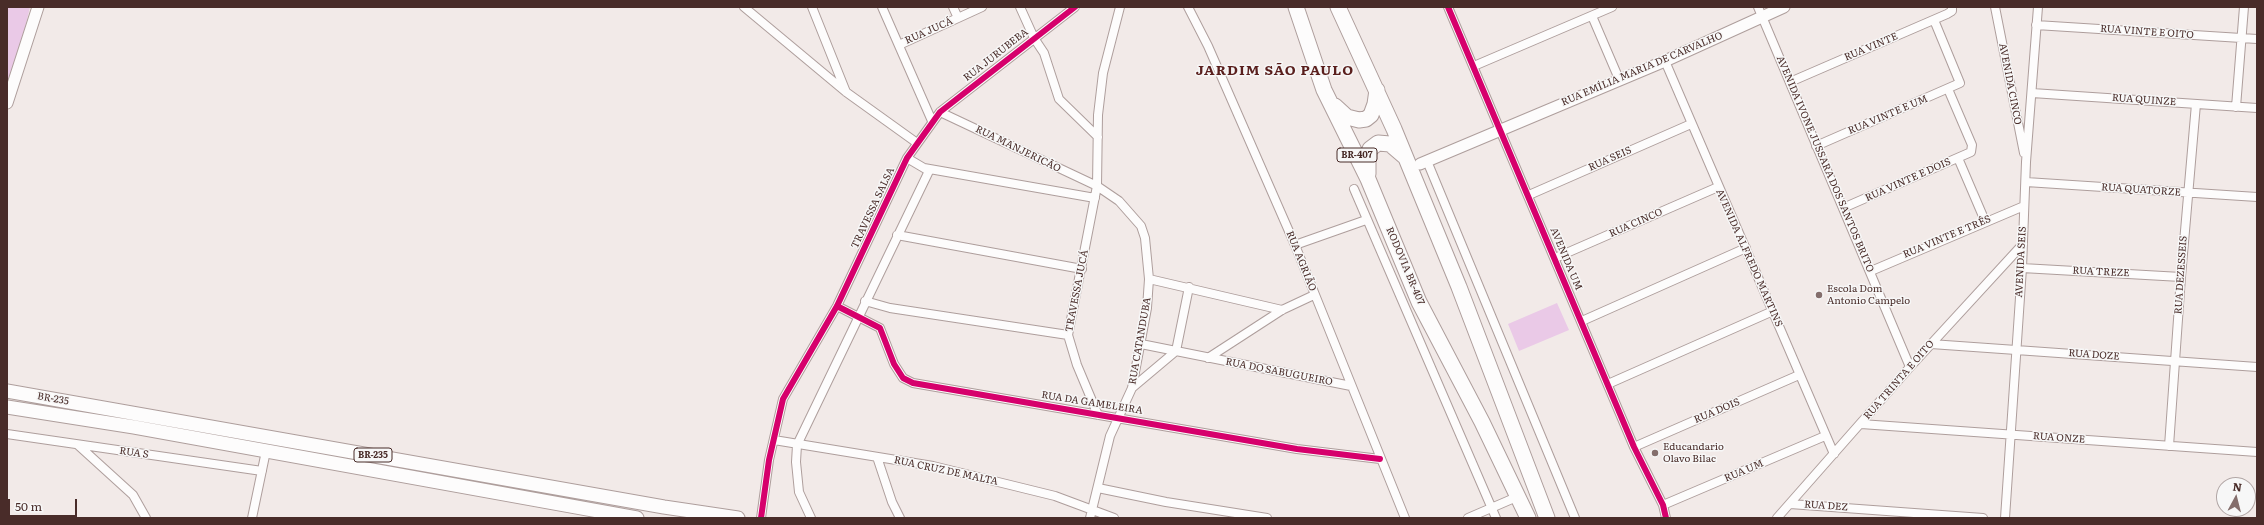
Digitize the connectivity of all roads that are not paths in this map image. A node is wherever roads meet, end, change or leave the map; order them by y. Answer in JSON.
{"nodes":[{"id":1,"x":38,"y":7,"type":"edge"},
{"id":2,"x":744,"y":7,"type":"edge"},
{"id":3,"x":812,"y":7,"type":"edge"},
{"id":4,"x":882,"y":7,"type":"edge"},
{"id":5,"x":953,"y":7,"type":"edge"},
{"id":6,"x":982,"y":7,"type":"edge"},
{"id":7,"x":1020,"y":7,"type":"edge"},
{"id":8,"x":1074,"y":7,"type":"edge"},
{"id":9,"x":1120,"y":7,"type":"edge"},
{"id":10,"x":1188,"y":7,"type":"edge"},
{"id":11,"x":1296,"y":7,"type":"edge"},
{"id":12,"x":1338,"y":7,"type":"edge"},
{"id":13,"x":1448,"y":7,"type":"edge"},
{"id":14,"x":1612,"y":7,"type":"edge"},
{"id":15,"x":1784,"y":7,"type":"edge"},
{"id":16,"x":1995,"y":7,"type":"edge"},
{"id":17,"x":2038,"y":7,"type":"edge"},
{"id":18,"x":2244,"y":7,"type":"edge"},
{"id":19,"x":1952,"y":9,"type":"edge"},
{"id":20,"x":1760,"y":12,"type":"edge"},
{"id":21,"x":1592,"y":16,"type":"junction"},
{"id":22,"x":958,"y":18,"type":"junction"},
{"id":23,"x":1934,"y":20,"type":"junction"},
{"id":24,"x":2036,"y":25,"type":"junction"},
{"id":25,"x":1034,"y":38,"type":"junction"},
{"id":26,"x":2242,"y":38,"type":"junction"},
{"id":27,"x":2257,"y":39,"type":"edge"},
{"id":28,"x":899,"y":45,"type":"junction"},
{"id":29,"x":1665,"y":61,"type":"junction"},
{"id":30,"x":1474,"y":66,"type":"junction"},
{"id":31,"x":1618,"y":79,"type":"junction"},
{"id":32,"x":1790,"y":82,"type":"junction"},
{"id":33,"x":1948,"y":89,"type":"junction"},
{"id":34,"x":1324,"y":90,"type":"junction"},
{"id":35,"x":1377,"y":90,"type":"junction"},
{"id":36,"x":846,"y":92,"type":"junction"},
{"id":37,"x":2032,"y":92,"type":"junction"},
{"id":38,"x":7,"y":103,"type":"edge"},
{"id":39,"x":2196,"y":104,"type":"junction"},
{"id":40,"x":2236,"y":107,"type":"junction"},
{"id":41,"x":2257,"y":108,"type":"edge"},
{"id":42,"x":940,"y":112,"type":"junction"},
{"id":43,"x":932,"y":121,"type":"junction"},
{"id":44,"x":1691,"y":124,"type":"junction"},
{"id":45,"x":1501,"y":129,"type":"junction"},
{"id":46,"x":1098,"y":137,"type":"junction"},
{"id":47,"x":917,"y":143,"type":"junction"},
{"id":48,"x":1816,"y":146,"type":"junction"},
{"id":49,"x":1404,"y":156,"type":"junction"},
{"id":50,"x":908,"y":158,"type":"junction"},
{"id":51,"x":1958,"y":158,"type":"junction"},
{"id":52,"x":2026,"y":162,"type":"junction"},
{"id":53,"x":1423,"y":163,"type":"joint"},
{"id":54,"x":926,"y":169,"type":"junction"},
{"id":55,"x":1368,"y":179,"type":"junction"},
{"id":56,"x":2026,"y":182,"type":"junction"},
{"id":57,"x":1097,"y":186,"type":"junction"},
{"id":58,"x":1718,"y":187,"type":"junction"},
{"id":59,"x":1354,"y":189,"type":"dead end"},
{"id":60,"x":2188,"y":193,"type":"junction"},
{"id":61,"x":1529,"y":195,"type":"junction"},
{"id":62,"x":2257,"y":197,"type":"edge"},
{"id":63,"x":1095,"y":198,"type":"junction"},
{"id":64,"x":2024,"y":206,"type":"junction"},
{"id":65,"x":1843,"y":208,"type":"junction"},
{"id":66,"x":1366,"y":220,"type":"junction"},
{"id":67,"x":1985,"y":221,"type":"junction"},
{"id":68,"x":897,"y":235,"type":"junction"},
{"id":69,"x":2022,"y":244,"type":"junction"},
{"id":70,"x":1295,"y":245,"type":"junction"},
{"id":71,"x":1746,"y":248,"type":"junction"},
{"id":72,"x":1554,"y":258,"type":"junction"},
{"id":73,"x":2022,"y":268,"type":"junction"},
{"id":74,"x":1082,"y":269,"type":"junction"},
{"id":75,"x":1871,"y":271,"type":"junction"},
{"id":76,"x":2181,"y":277,"type":"junction"},
{"id":77,"x":1149,"y":279,"type":"junction"},
{"id":78,"x":1189,"y":287,"type":"junction"},
{"id":79,"x":1314,"y":295,"type":"junction"},
{"id":80,"x":865,"y":301,"type":"junction"},
{"id":81,"x":837,"y":306,"type":"junction"},
{"id":82,"x":1282,"y":310,"type":"junction"},
{"id":83,"x":1773,"y":311,"type":"junction"},
{"id":84,"x":858,"y":317,"type":"junction"},
{"id":85,"x":1582,"y":321,"type":"junction"},
{"id":86,"x":1068,"y":335,"type":"junction"},
{"id":87,"x":1141,"y":344,"type":"junction"},
{"id":88,"x":1931,"y":344,"type":"junction"},
{"id":89,"x":2016,"y":349,"type":"junction"},
{"id":90,"x":1176,"y":351,"type":"junction"},
{"id":91,"x":1208,"y":358,"type":"junction"},
{"id":92,"x":2176,"y":362,"type":"junction"},
{"id":93,"x":1910,"y":367,"type":"junction"},
{"id":94,"x":2257,"y":367,"type":"edge"},
{"id":95,"x":1799,"y":375,"type":"junction"},
{"id":96,"x":1608,"y":384,"type":"junction"},
{"id":97,"x":1351,"y":386,"type":"junction"},
{"id":98,"x":1132,"y":388,"type":"junction"},
{"id":99,"x":7,"y":391,"type":"edge"},
{"id":100,"x":7,"y":407,"type":"edge"},
{"id":101,"x":1098,"y":415,"type":"junction"},
{"id":102,"x":1118,"y":417,"type":"junction"},
{"id":103,"x":1861,"y":424,"type":"junction"},
{"id":104,"x":7,"y":434,"type":"edge"},
{"id":105,"x":2010,"y":435,"type":"junction"},
{"id":106,"x":1825,"y":436,"type":"junction"},
{"id":107,"x":774,"y":440,"type":"junction"},
{"id":108,"x":78,"y":445,"type":"junction"},
{"id":109,"x":798,"y":445,"type":"junction"},
{"id":110,"x":2170,"y":446,"type":"junction"},
{"id":111,"x":1634,"y":447,"type":"junction"},
{"id":112,"x":266,"y":451,"type":"junction"},
{"id":113,"x":2257,"y":452,"type":"edge"},
{"id":114,"x":1834,"y":454,"type":"junction"},
{"id":115,"x":878,"y":457,"type":"junction"},
{"id":116,"x":1380,"y":459,"type":"junction"},
{"id":117,"x":262,"y":471,"type":"junction"},
{"id":118,"x":1098,"y":488,"type":"junction"},
{"id":119,"x":1519,"y":496,"type":"junction"},
{"id":120,"x":1790,"y":504,"type":"junction"},
{"id":121,"x":1663,"y":505,"type":"junction"},
{"id":122,"x":1492,"y":508,"type":"junction"},
{"id":123,"x":1093,"y":509,"type":"junction"},
{"id":124,"x":146,"y":518,"type":"edge"},
{"id":125,"x":252,"y":518,"type":"edge"},
{"id":126,"x":637,"y":518,"type":"edge"},
{"id":127,"x":738,"y":518,"type":"edge"},
{"id":128,"x":761,"y":518,"type":"edge"},
{"id":129,"x":811,"y":518,"type":"edge"},
{"id":130,"x":900,"y":518,"type":"edge"},
{"id":131,"x":1090,"y":518,"type":"edge"},
{"id":132,"x":1114,"y":518,"type":"edge"},
{"id":133,"x":1267,"y":518,"type":"edge"},
{"id":134,"x":1405,"y":518,"type":"edge"},
{"id":135,"x":1468,"y":518,"type":"edge"},
{"id":136,"x":1496,"y":518,"type":"edge"},
{"id":137,"x":1528,"y":518,"type":"edge"},
{"id":138,"x":1547,"y":518,"type":"edge"},
{"id":139,"x":1574,"y":518,"type":"edge"},
{"id":140,"x":1666,"y":518,"type":"edge"},
{"id":141,"x":1777,"y":518,"type":"edge"},
{"id":142,"x":1983,"y":518,"type":"edge"},
{"id":143,"x":2006,"y":518,"type":"edge"}],
"edges":[{"from":1,"to":38,"type":"street"},
{"from":2,"to":36,"type":"street"},
{"from":3,"to":36,"type":"street"},
{"from":4,"to":28,"type":"street"},
{"from":5,"to":22,"type":"street"},
{"from":6,"to":22,"type":"street","name":"RUA JUCÁ"},
{"from":7,"to":25,"type":"street"},
{"from":8,"to":25,"type":"street","name":"RUA JURUBEBA"},
{"from":9,"to":46,"type":"street","name":"TRAVESSA JUCÁ"},
{"from":10,"to":70,"type":"street","name":"RUA AGRIÃO"},
{"from":11,"to":34,"type":"highway","name":"RODOVIA BR-407","number":"BR-407"},
{"from":12,"to":35,"type":"highway"},
{"from":13,"to":30,"type":"street","name":"AVENIDA UM"},
{"from":14,"to":21,"type":"street"},
{"from":15,"to":20,"type":"street","name":"RUA EMÍLIA MARIA DE CARVALHO"},
{"from":16,"to":52,"type":"street","name":"AVENIDA CINCO"},
{"from":17,"to":24,"type":"street","name":"AVENIDA SEIS"},
{"from":18,"to":26,"type":"street"},
{"from":19,"to":23,"type":"street","name":"RUA VINTE"},
{"from":20,"to":29,"type":"street","name":"RUA EMÍLIA MARIA DE CARVALHO"},
{"from":20,"to":32,"type":"street","name":"AVENIDA IVONE JUSSARA DOS SANTOS BRITO"},
{"from":21,"to":30,"type":"street"},
{"from":21,"to":31,"type":"street"},
{"from":22,"to":28,"type":"street","name":"RUA JUCÁ"},
{"from":23,"to":32,"type":"street","name":"RUA VINTE"},
{"from":23,"to":33,"type":"street","name":"RUA VINTE E UM"},
{"from":24,"to":26,"type":"street","name":"RUA VINTE E OITO"},
{"from":24,"to":37,"type":"street","name":"AVENIDA SEIS"},
{"from":25,"to":42,"type":"street","name":"RUA JURUBEBA"},
{"from":25,"to":46,"type":"street"},
{"from":26,"to":27,"type":"street","name":"RUA VINTE E OITO"},
{"from":26,"to":40,"type":"street"},
{"from":28,"to":43,"type":"street"},
{"from":29,"to":31,"type":"street","name":"RUA EMÍLIA MARIA DE CARVALHO"},
{"from":29,"to":44,"type":"street","name":"AVENIDA ALFREDO MARTINS"},
{"from":30,"to":45,"type":"street","name":"AVENIDA UM"},
{"from":31,"to":45,"type":"street","name":"RUA EMÍLIA MARIA DE CARVALHO"},
{"from":32,"to":48,"type":"street","name":"AVENIDA IVONE JUSSARA DOS SANTOS BRITO"},
{"from":33,"to":48,"type":"street","name":"RUA VINTE E UM"},
{"from":33,"to":51,"type":"street","name":"RUA VINTE E DOIS"},
{"from":34,"to":35,"type":"highway"},
{"from":34,"to":55,"type":"highway","name":"RODOVIA BR-407","number":"BR-407"},
{"from":35,"to":49,"type":"highway"},
{"from":36,"to":47,"type":"street"},
{"from":37,"to":39,"type":"street","name":"RUA QUINZE"},
{"from":37,"to":52,"type":"street","name":"AVENIDA SEIS"},
{"from":39,"to":40,"type":"street","name":"RUA QUINZE"},
{"from":39,"to":60,"type":"street","name":"RUA DEZESSEIS"},
{"from":40,"to":41,"type":"street","name":"RUA QUINZE"},
{"from":42,"to":43,"type":"street","name":"RUA JURUBEBA"},
{"from":42,"to":57,"type":"street","name":"RUA MANJERICÃO"},
{"from":43,"to":47,"type":"street","name":"TRAVESSA SALSA"},
{"from":44,"to":58,"type":"street","name":"AVENIDA ALFREDO MARTINS"},
{"from":44,"to":61,"type":"street","name":"RUA SEIS"},
{"from":45,"to":53,"type":"street","name":"RUA EMÍLIA MARIA DE CARVALHO"},
{"from":45,"to":61,"type":"street","name":"AVENIDA UM"},
{"from":46,"to":57,"type":"street","name":"TRAVESSA JUCÁ"},
{"from":47,"to":50,"type":"street","name":"TRAVESSA SALSA"},
{"from":48,"to":65,"type":"street","name":"AVENIDA IVONE JUSSARA DOS SANTOS BRITO"},
{"from":49,"to":55,"type":"highway"},
{"from":49,"to":138,"type":"highway"},
{"from":50,"to":54,"type":"street"},
{"from":50,"to":81,"type":"street","name":"TRAVESSA SALSA"},
{"from":51,"to":65,"type":"street","name":"RUA VINTE E DOIS"},
{"from":51,"to":67,"type":"street"},
{"from":52,"to":56,"type":"street","name":"AVENIDA SEIS"},
{"from":53,"to":139,"type":"street"},
{"from":54,"to":63,"type":"street"},
{"from":54,"to":68,"type":"street"},
{"from":55,"to":119,"type":"highway","name":"RODOVIA BR-407","number":"BR-407"},
{"from":56,"to":60,"type":"street","name":"RUA QUATORZE"},
{"from":56,"to":64,"type":"street","name":"AVENIDA SEIS"},
{"from":57,"to":63,"type":"street","name":"TRAVESSA JUCÁ"},
{"from":57,"to":77,"type":"street","name":"RUA CATANDUBA"},
{"from":58,"to":71,"type":"street","name":"AVENIDA ALFREDO MARTINS"},
{"from":58,"to":72,"type":"street","name":"RUA CINCO"},
{"from":59,"to":66,"type":"street"},
{"from":60,"to":62,"type":"street","name":"RUA QUATORZE"},
{"from":60,"to":76,"type":"street","name":"RUA DEZESSEIS"},
{"from":61,"to":72,"type":"street","name":"AVENIDA UM"},
{"from":63,"to":74,"type":"street","name":"TRAVESSA JUCÁ"},
{"from":64,"to":67,"type":"street","name":"RUA VINTE E TRÊS"},
{"from":64,"to":69,"type":"street","name":"AVENIDA SEIS"},
{"from":65,"to":75,"type":"street","name":"AVENIDA IVONE JUSSARA DOS SANTOS BRITO"},
{"from":66,"to":70,"type":"street"},
{"from":66,"to":122,"type":"street"},
{"from":67,"to":75,"type":"street","name":"RUA VINTE E TRÊS"},
{"from":68,"to":74,"type":"street"},
{"from":68,"to":80,"type":"street"},
{"from":69,"to":73,"type":"street","name":"AVENIDA SEIS"},
{"from":69,"to":88,"type":"street","name":"RUA TRINTA E OITO"},
{"from":70,"to":79,"type":"street","name":"RUA AGRIÃO"},
{"from":71,"to":83,"type":"street","name":"AVENIDA ALFREDO MARTINS"},
{"from":71,"to":85,"type":"street"},
{"from":72,"to":85,"type":"street","name":"AVENIDA UM"},
{"from":73,"to":76,"type":"street","name":"RUA TREZE"},
{"from":73,"to":89,"type":"street","name":"AVENIDA SEIS"},
{"from":74,"to":86,"type":"street","name":"TRAVESSA JUCÁ"},
{"from":75,"to":93,"type":"street","name":"AVENIDA IVONE JUSSARA DOS SANTOS BRITO"},
{"from":76,"to":92,"type":"street","name":"RUA DEZESSEIS"},
{"from":77,"to":78,"type":"street"},
{"from":77,"to":87,"type":"street","name":"RUA CATANDUBA"},
{"from":78,"to":82,"type":"street"},
{"from":78,"to":90,"type":"street"},
{"from":79,"to":82,"type":"street","name":"RUA DO SABUGUEIRO"},
{"from":79,"to":97,"type":"street","name":"RUA AGRIÃO"},
{"from":80,"to":84,"type":"street"},
{"from":80,"to":86,"type":"street"},
{"from":81,"to":84,"type":"street","name":"RUA DA GAMELEIRA"},
{"from":81,"to":107,"type":"street"},
{"from":82,"to":91,"type":"street","name":"RUA DO SABUGUEIRO"},
{"from":83,"to":95,"type":"street","name":"AVENIDA ALFREDO MARTINS"},
{"from":83,"to":96,"type":"street"},
{"from":84,"to":101,"type":"street","name":"RUA DA GAMELEIRA"},
{"from":84,"to":109,"type":"street"},
{"from":85,"to":96,"type":"street","name":"AVENIDA UM"},
{"from":86,"to":101,"type":"street","name":"TRAVESSA JUCÁ"},
{"from":87,"to":90,"type":"street","name":"RUA DO SABUGUEIRO"},
{"from":87,"to":98,"type":"street","name":"RUA CATANDUBA"},
{"from":88,"to":89,"type":"street","name":"RUA DOZE"},
{"from":88,"to":93,"type":"street","name":"RUA TRINTA E OITO"},
{"from":89,"to":92,"type":"street","name":"RUA DOZE"},
{"from":89,"to":105,"type":"street","name":"AVENIDA SEIS"},
{"from":90,"to":91,"type":"street","name":"RUA DO SABUGUEIRO"},
{"from":90,"to":98,"type":"street"},
{"from":91,"to":97,"type":"street","name":"RUA DO SABUGUEIRO"},
{"from":92,"to":94,"type":"street","name":"RUA DOZE"},
{"from":92,"to":110,"type":"street","name":"RUA DEZESSEIS"},
{"from":93,"to":103,"type":"street","name":"RUA TRINTA E OITO"},
{"from":95,"to":106,"type":"street","name":"AVENIDA ALFREDO MARTINS"},
{"from":95,"to":111,"type":"street","name":"RUA DOIS"},
{"from":96,"to":111,"type":"street","name":"AVENIDA UM"},
{"from":97,"to":116,"type":"street","name":"RUA AGRIÃO"},
{"from":98,"to":102,"type":"street","name":"RUA CATANDUBA"},
{"from":99,"to":127,"type":"main road","name":"BR-235","number":"BR-235"},
{"from":100,"to":112,"type":"main road","name":"BR-235","number":"BR-235"},
{"from":101,"to":102,"type":"street","name":"RUA DA GAMELEIRA"},
{"from":102,"to":116,"type":"street","name":"RUA DA GAMELEIRA"},
{"from":102,"to":118,"type":"street"},
{"from":103,"to":105,"type":"street","name":"RUA ONZE"},
{"from":103,"to":114,"type":"street","name":"RUA TRINTA E OITO"},
{"from":104,"to":108,"type":"street","name":"RUA S"},
{"from":105,"to":110,"type":"street","name":"RUA ONZE"},
{"from":105,"to":143,"type":"street","name":"AVENIDA SEIS"},
{"from":106,"to":114,"type":"street","name":"AVENIDA ALFREDO MARTINS"},
{"from":106,"to":121,"type":"street","name":"RUA UM"},
{"from":107,"to":109,"type":"street","name":"RUA CRUZ DE MALTA"},
{"from":107,"to":128,"type":"street"},
{"from":108,"to":117,"type":"street","name":"RUA S"},
{"from":108,"to":124,"type":"street"},
{"from":109,"to":115,"type":"street","name":"RUA CRUZ DE MALTA"},
{"from":109,"to":129,"type":"street"},
{"from":110,"to":113,"type":"street","name":"RUA ONZE"},
{"from":111,"to":121,"type":"street","name":"AVENIDA UM"},
{"from":112,"to":117,"type":"street"},
{"from":112,"to":126,"type":"main road","name":"BR-235","number":"BR-235"},
{"from":114,"to":120,"type":"street","name":"RUA TRINTA E OITO"},
{"from":115,"to":123,"type":"street","name":"RUA CRUZ DE MALTA"},
{"from":115,"to":130,"type":"street"},
{"from":116,"to":134,"type":"street","name":"RUA AGRIÃO"},
{"from":117,"to":125,"type":"street"},
{"from":118,"to":123,"type":"street"},
{"from":118,"to":133,"type":"street"},
{"from":119,"to":122,"type":"street"},
{"from":119,"to":137,"type":"highway","name":"RODOVIA BR-407","number":"BR-407"},
{"from":120,"to":141,"type":"street","name":"RUA TRINTA E OITO"},
{"from":120,"to":142,"type":"street","name":"RUA DEZ"},
{"from":121,"to":140,"type":"street","name":"AVENIDA UM"},
{"from":122,"to":135,"type":"street"},
{"from":122,"to":136,"type":"street"},
{"from":123,"to":131,"type":"street"},
{"from":123,"to":132,"type":"street","name":"RUA CRUZ DE MALTA"}]}
